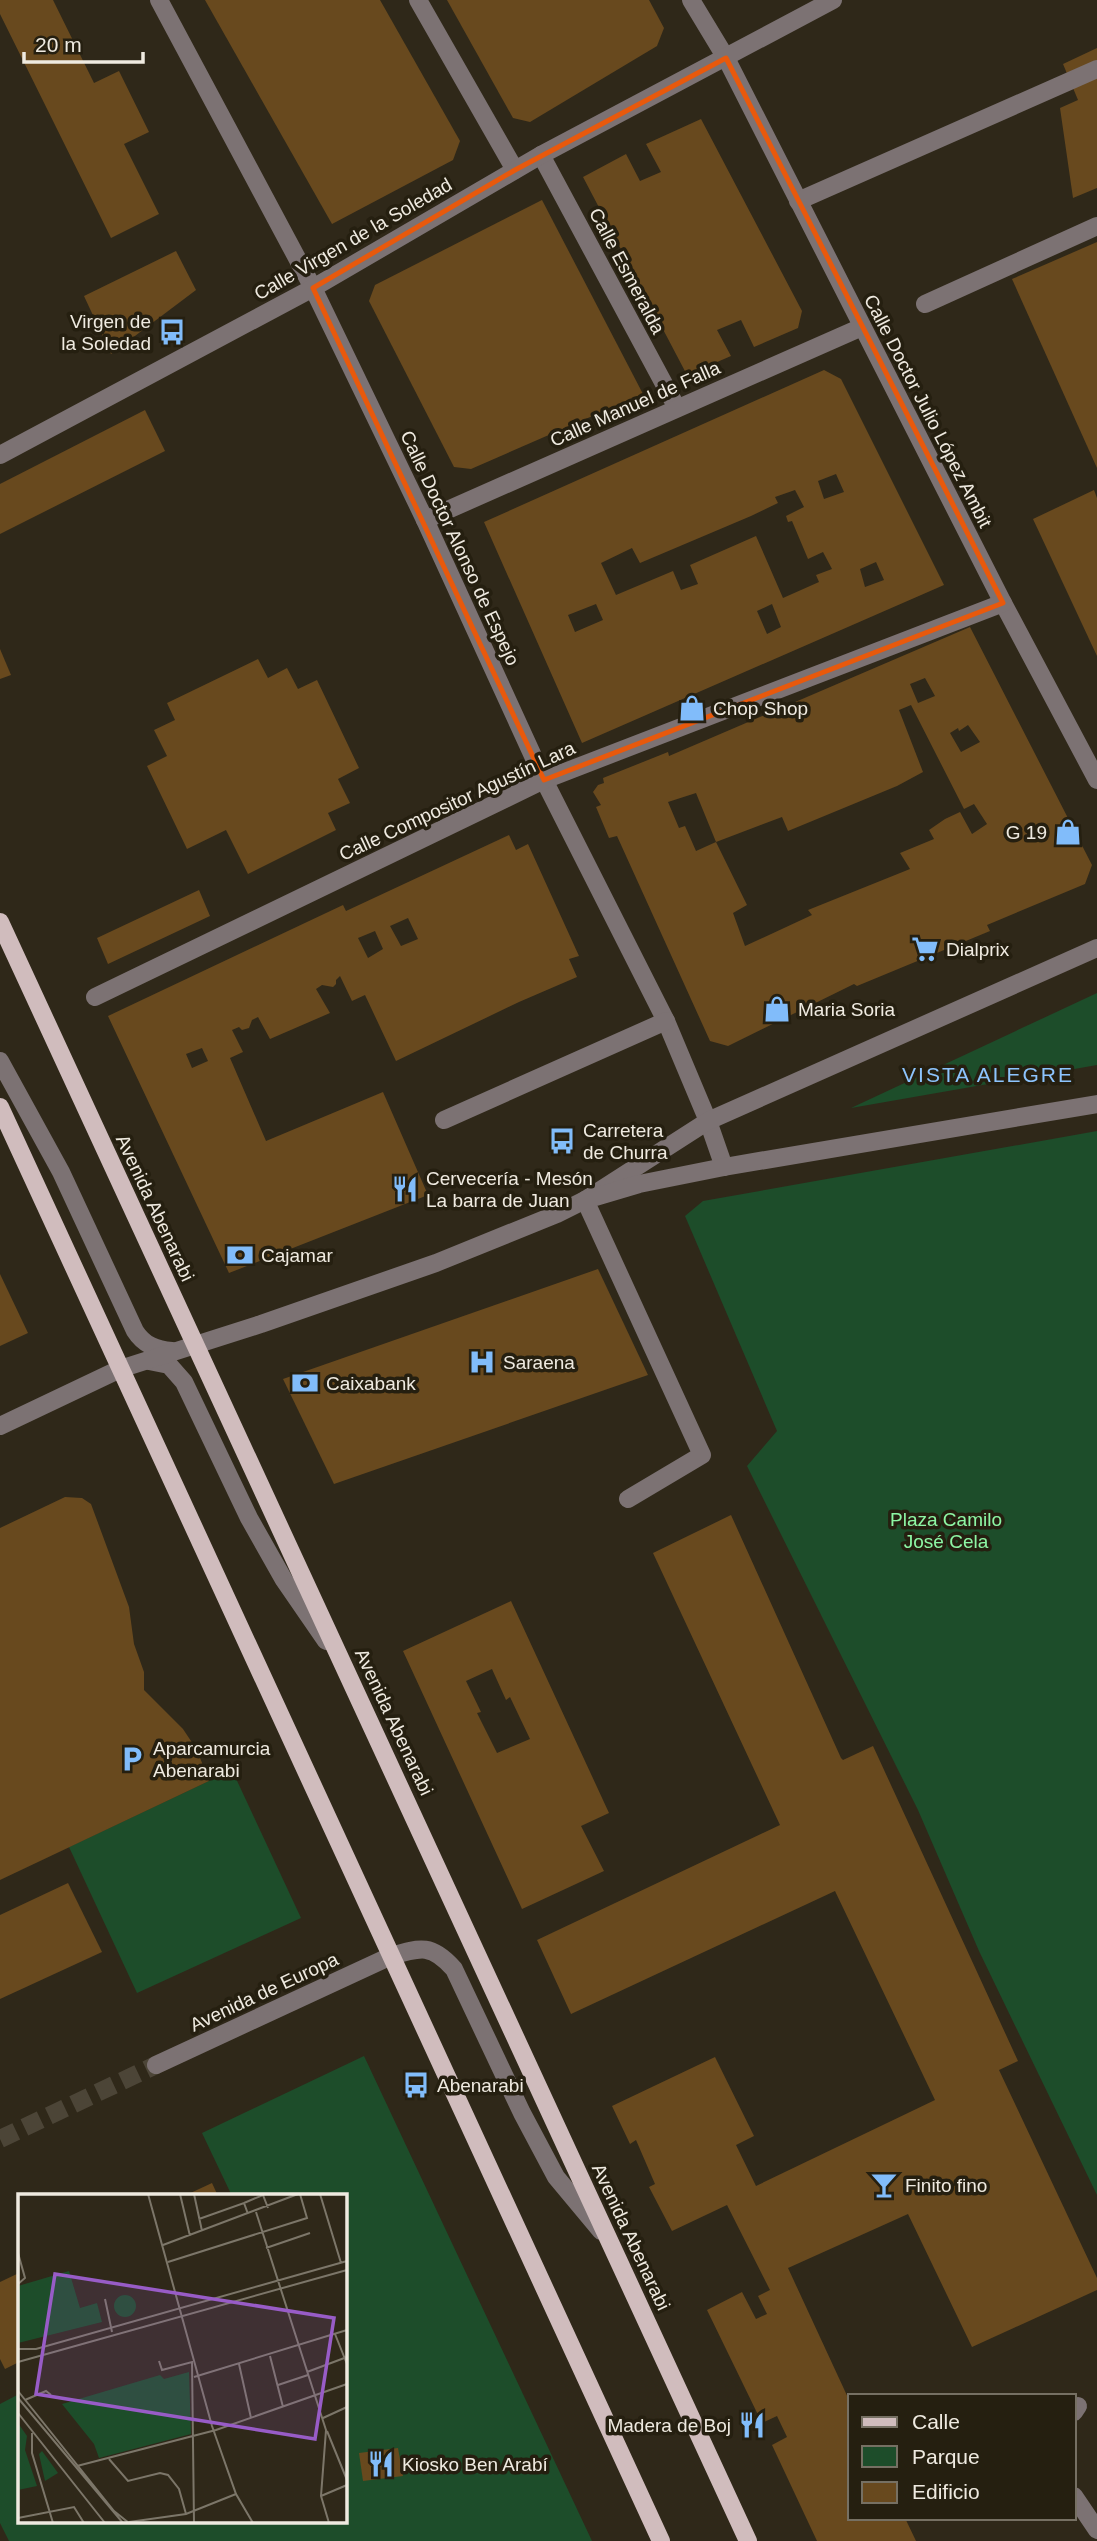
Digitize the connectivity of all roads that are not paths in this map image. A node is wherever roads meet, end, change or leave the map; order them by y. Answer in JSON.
{"nodes":[{"id":1,"x":159,"y":0,"type":"edge"},
{"id":2,"x":418,"y":0,"type":"edge"},
{"id":3,"x":691,"y":0,"type":"edge"},
{"id":4,"x":833,"y":0,"type":"edge"},
{"id":5,"x":726,"y":58,"type":"junction"},
{"id":6,"x":1097,"y":69,"type":"edge"},
{"id":7,"x":541,"y":155,"type":"junction"},
{"id":8,"x":515,"y":170,"type":"junction"},
{"id":9,"x":798,"y":201,"type":"junction"},
{"id":10,"x":1097,"y":226,"type":"edge"},
{"id":11,"x":313,"y":288,"type":"junction"},
{"id":12,"x":925,"y":304,"type":"dead end"},
{"id":13,"x":862,"y":327,"type":"junction"},
{"id":14,"x":677,"y":408,"type":"junction"},
{"id":15,"x":0,"y":455,"type":"edge"},
{"id":16,"x":425,"y":520,"type":"junction"},
{"id":17,"x":1003,"y":603,"type":"junction"},
{"id":18,"x":544,"y":780,"type":"junction"},
{"id":19,"x":1097,"y":780,"type":"edge"},
{"id":20,"x":0,"y":922,"type":"edge"},
{"id":21,"x":1097,"y":948,"type":"edge"},
{"id":22,"x":95,"y":997,"type":"dead end"},
{"id":23,"x":666,"y":1021,"type":"junction"},
{"id":24,"x":0,"y":1061,"type":"edge"},
{"id":25,"x":1097,"y":1104,"type":"edge"},
{"id":26,"x":0,"y":1107,"type":"edge"},
{"id":27,"x":444,"y":1120,"type":"dead end"},
{"id":28,"x":708,"y":1121,"type":"junction"},
{"id":29,"x":724,"y":1167,"type":"junction"},
{"id":30,"x":585,"y":1200,"type":"junction"},
{"id":31,"x":196,"y":1345,"type":"junction"},
{"id":32,"x":176,"y":1351,"type":"junction"},
{"id":33,"x":146,"y":1361,"type":"junction"},
{"id":34,"x":120,"y":1368,"type":"junction"},
{"id":35,"x":0,"y":1426,"type":"edge"},
{"id":36,"x":628,"y":1499,"type":"dead end"},
{"id":37,"x":345,"y":1666,"type":"junction"},
{"id":38,"x":391,"y":1956,"type":"junction"},
{"id":39,"x":156,"y":2065,"type":"tunnel mouth"},
{"id":40,"x":611,"y":2243,"type":"junction"},
{"id":41,"x":1076,"y":2499,"type":"edge"},
{"id":42,"x":1097,"y":2530,"type":"edge"},
{"id":43,"x":661,"y":2541,"type":"edge"},
{"id":44,"x":748,"y":2541,"type":"edge"}],
"edges":[{"from":1,"to":11,"type":"street","name":"Calle Doctor Alonso de Espejo"},
{"from":2,"to":8,"type":"street"},
{"from":3,"to":5,"type":"street","name":"Calle Doctor Julio López Ambit"},
{"from":4,"to":5,"type":"street","name":"Calle Virgen de la Soledad"},
{"from":5,"to":7,"type":"street","name":"Calle Virgen de la Soledad"},
{"from":5,"to":9,"type":"street","name":"Calle Doctor Julio López Ambit"},
{"from":6,"to":9,"type":"street"},
{"from":7,"to":8,"type":"street","name":"Calle Virgen de la Soledad"},
{"from":7,"to":14,"type":"street","name":"Calle Esmeralda"},
{"from":8,"to":11,"type":"street","name":"Calle Virgen de la Soledad"},
{"from":9,"to":13,"type":"street","name":"Calle Doctor Julio López Ambit"},
{"from":10,"to":12,"type":"street"},
{"from":11,"to":15,"type":"street","name":"Calle Virgen de la Soledad"},
{"from":11,"to":16,"type":"street","name":"Calle Doctor Alonso de Espejo"},
{"from":13,"to":14,"type":"street","name":"Calle Manuel de Falla"},
{"from":13,"to":17,"type":"street","name":"Calle Doctor Julio López Ambit"},
{"from":14,"to":16,"type":"street","name":"Calle Manuel de Falla"},
{"from":16,"to":18,"type":"street","name":"Calle Doctor Alonso de Espejo"},
{"from":17,"to":18,"type":"street","name":"Calle Compositor Agustín Lara"},
{"from":17,"to":19,"type":"street","name":"Calle Doctor Julio López Ambit"},
{"from":18,"to":22,"type":"street","name":"Calle Compositor Agustín Lara"},
{"from":18,"to":23,"type":"street","name":"Calle Doctor Alonso de Espejo"},
{"from":20,"to":31,"type":"main road","name":"Avenida Abenarabi"},
{"from":21,"to":28,"type":"street"},
{"from":23,"to":27,"type":"street"},
{"from":23,"to":28,"type":"street","name":"Calle Doctor Alonso de Espejo"},
{"from":24,"to":32,"type":"street"},
{"from":25,"to":29,"type":"street"},
{"from":26,"to":34,"type":"main road"},
{"from":28,"to":29,"type":"street","name":"Calle Doctor Alonso de Espejo"},
{"from":28,"to":30,"type":"street"},
{"from":29,"to":30,"type":"street"},
{"from":30,"to":31,"type":"street"},
{"from":30,"to":36,"type":"street"},
{"from":31,"to":32,"type":"street"},
{"from":31,"to":37,"type":"main road","name":"Avenida Abenarabi"},
{"from":32,"to":33,"type":"street"},
{"from":33,"to":34,"type":"street"},
{"from":33,"to":37,"type":"street"},
{"from":34,"to":35,"type":"street"},
{"from":34,"to":38,"type":"main road"},
{"from":37,"to":40,"type":"main road","name":"Avenida Abenarabi"},
{"from":38,"to":39,"type":"street","name":"Avenida de Europa"},
{"from":38,"to":40,"type":"street","name":"Avenida de Europa"},
{"from":38,"to":43,"type":"main road"},
{"from":40,"to":44,"type":"main road","name":"Avenida Abenarabi"},
{"from":41,"to":42,"type":"street"}]}
